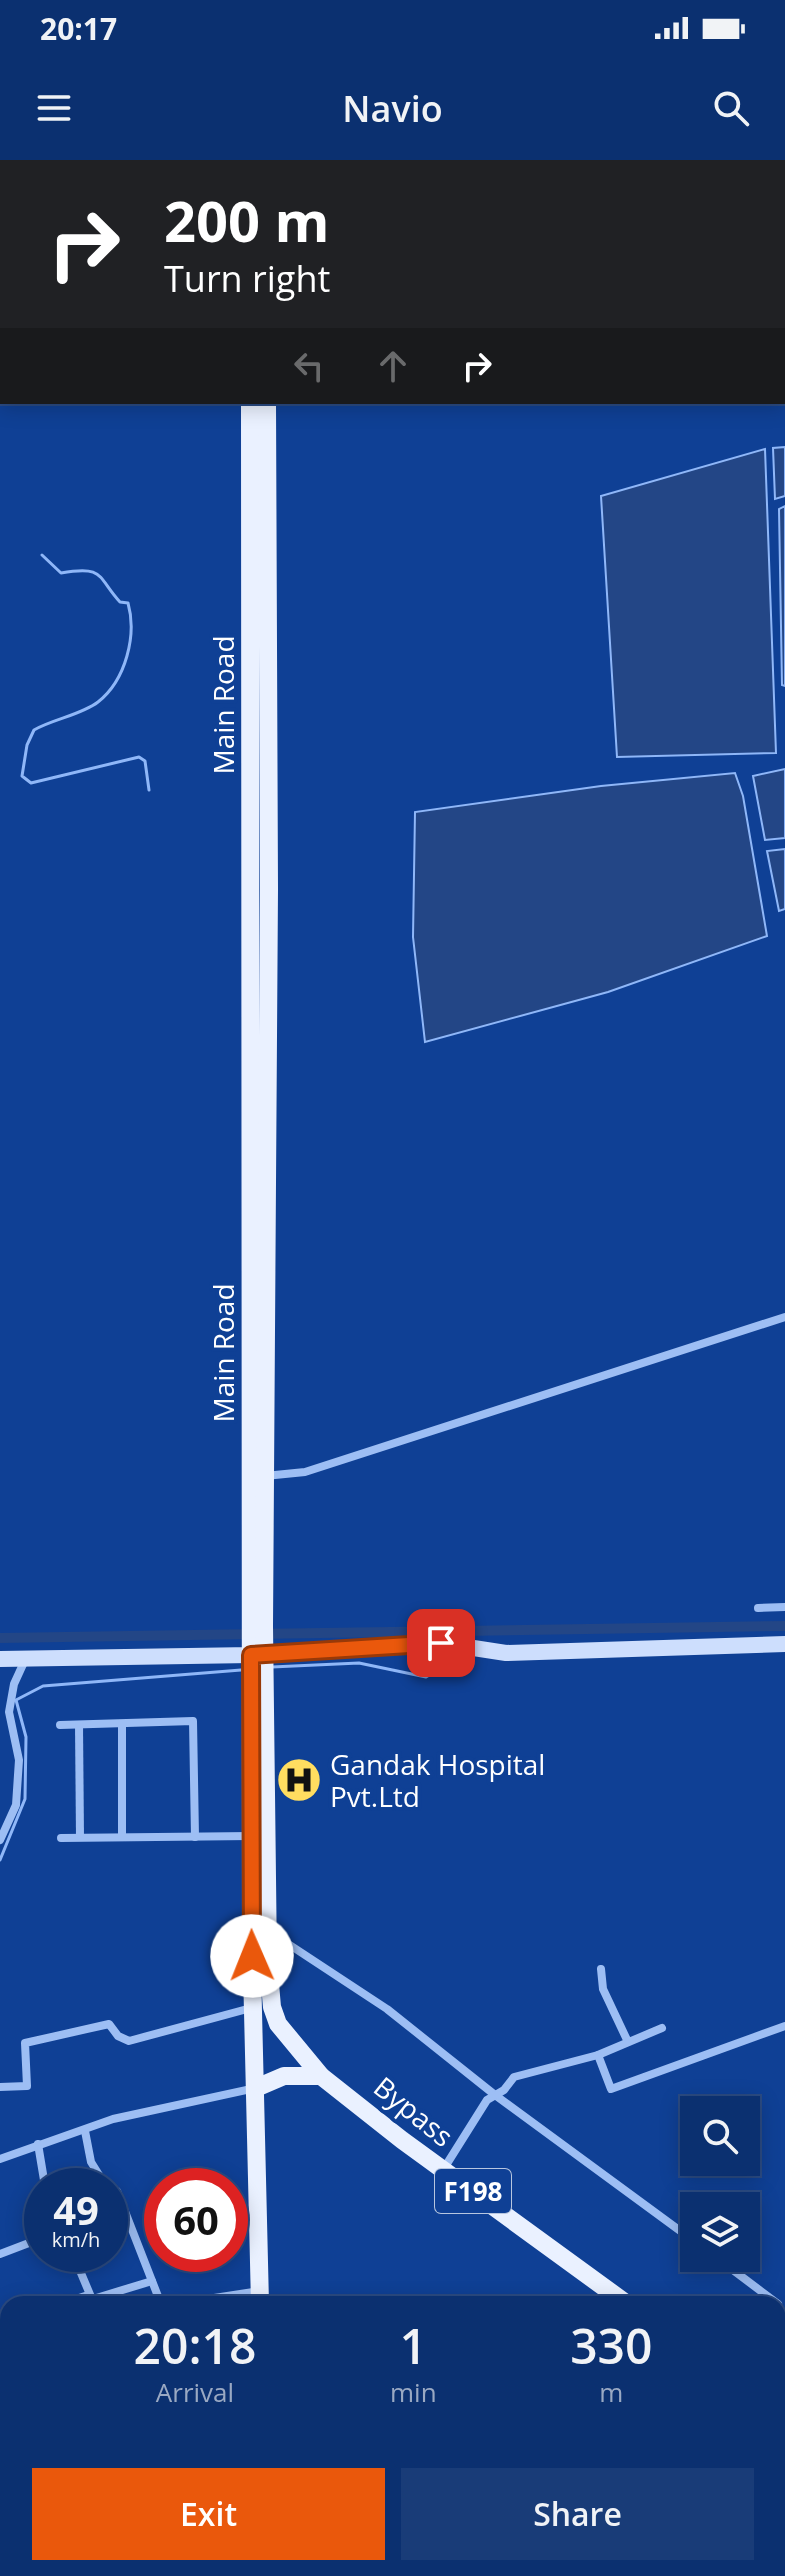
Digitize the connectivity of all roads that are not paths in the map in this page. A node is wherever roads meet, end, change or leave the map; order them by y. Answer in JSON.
{"nodes":[{"id":1,"x":250,"y":404,"type":"edge"},
{"id":2,"x":267,"y":404,"type":"edge"},
{"id":3,"x":260,"y":864,"type":"junction"},
{"id":4,"x":785,"y":1317,"type":"edge"},
{"id":5,"x":265,"y":1477,"type":"junction"},
{"id":6,"x":785,"y":1607,"type":"edge"},
{"id":7,"x":758,"y":1608,"type":"dead end"},
{"id":8,"x":257,"y":1625,"type":"junction"},
{"id":9,"x":785,"y":1644,"type":"edge"},
{"id":10,"x":258,"y":1652,"type":"junction"},
{"id":11,"x":0,"y":1659,"type":"edge"},
{"id":12,"x":25,"y":1659,"type":"junction"},
{"id":13,"x":122,"y":1724,"type":"junction"},
{"id":14,"x":60,"y":1725,"type":"dead end"},
{"id":15,"x":79,"y":1725,"type":"junction"},
{"id":16,"x":260,"y":1835,"type":"junction"},
{"id":17,"x":80,"y":1837,"type":"junction"},
{"id":18,"x":122,"y":1837,"type":"junction"},
{"id":19,"x":195,"y":1837,"type":"junction"},
{"id":20,"x":61,"y":1838,"type":"dead end"},
{"id":21,"x":0,"y":1840,"type":"edge"},
{"id":22,"x":270,"y":1932,"type":"junction"},
{"id":23,"x":268,"y":1961,"type":"joint"},
{"id":24,"x":601,"y":1969,"type":"dead end"},
{"id":25,"x":253,"y":2007,"type":"junction"},
{"id":26,"x":785,"y":2026,"type":"edge"},
{"id":27,"x":662,"y":2028,"type":"dead end"},
{"id":28,"x":628,"y":2042,"type":"junction"},
{"id":29,"x":598,"y":2055,"type":"junction"},
{"id":30,"x":321,"y":2076,"type":"junction"},
{"id":31,"x":0,"y":2087,"type":"edge"},
{"id":32,"x":256,"y":2088,"type":"junction"},
{"id":33,"x":495,"y":2095,"type":"junction"},
{"id":34,"x":85,"y":2131,"type":"junction"},
{"id":35,"x":38,"y":2144,"type":"junction"},
{"id":36,"x":0,"y":2159,"type":"edge"},
{"id":37,"x":42,"y":2168,"type":"edge"},
{"id":38,"x":95,"y":2168,"type":"edge"},
{"id":39,"x":443,"y":2170,"type":"junction"},
{"id":40,"x":128,"y":2219,"type":"edge"},
{"id":41,"x":680,"y":2231,"type":"edge"},
{"id":42,"x":24,"y":2245,"type":"edge"},
{"id":43,"x":0,"y":2254,"type":"edge"},
{"id":44,"x":81,"y":2272,"type":"edge"},
{"id":45,"x":736,"y":2272,"type":"edge"},
{"id":46,"x":152,"y":2281,"type":"junction"},
{"id":47,"x":91,"y":2296,"type":"edge"},
{"id":48,"x":102,"y":2296,"type":"edge"},
{"id":49,"x":158,"y":2296,"type":"edge"},
{"id":50,"x":260,"y":2296,"type":"edge"},
{"id":51,"x":616,"y":2296,"type":"edge"},
{"id":52,"x":767,"y":2296,"type":"edge"}],
"edges":[{"from":1,"to":3,"type":"main road","name":"Main Road"},
{"from":2,"to":3,"type":"main road","name":"Main Road"},
{"from":3,"to":5,"type":"main road","name":"Main Road"},
{"from":3,"to":8,"type":"main road","name":"Main Road"},
{"from":4,"to":5,"type":"street"},
{"from":5,"to":8,"type":"main road","name":"Main Road"},
{"from":6,"to":7,"type":"street"},
{"from":8,"to":10,"type":"main road","name":"Main Road"},
{"from":9,"to":10,"type":"main road"},
{"from":10,"to":12,"type":"main road"},
{"from":10,"to":16,"type":"main road","name":"Main Road"},
{"from":11,"to":12,"type":"main road"},
{"from":12,"to":21,"type":"street"},
{"from":13,"to":15,"type":"street"},
{"from":13,"to":18,"type":"street"},
{"from":13,"to":19,"type":"street"},
{"from":14,"to":15,"type":"street"},
{"from":15,"to":17,"type":"street"},
{"from":16,"to":19,"type":"street"},
{"from":16,"to":22,"type":"main road","name":"Main Road"},
{"from":16,"to":25,"type":"main road","name":"Main Road"},
{"from":17,"to":18,"type":"street"},
{"from":17,"to":20,"type":"street"},
{"from":18,"to":19,"type":"street"},
{"from":22,"to":23,"type":"main road","name":"Main Road"},
{"from":22,"to":33,"type":"street"},
{"from":23,"to":30,"type":"main road","name":"Bypass","number":"F198"},
{"from":24,"to":28,"type":"street"},
{"from":25,"to":31,"type":"street"},
{"from":25,"to":32,"type":"main road","name":"Main Road"},
{"from":26,"to":29,"type":"street"},
{"from":27,"to":28,"type":"street"},
{"from":28,"to":29,"type":"street"},
{"from":29,"to":33,"type":"street"},
{"from":30,"to":32,"type":"main road"},
{"from":30,"to":39,"type":"main road","name":"Bypass","number":"F198"},
{"from":32,"to":34,"type":"street"},
{"from":32,"to":50,"type":"main road","name":"Main Road"},
{"from":33,"to":39,"type":"street"},
{"from":33,"to":41,"type":"street"},
{"from":34,"to":35,"type":"street"},
{"from":34,"to":38,"type":"street"},
{"from":35,"to":36,"type":"street"},
{"from":35,"to":37,"type":"street"},
{"from":39,"to":51,"type":"main road","name":"Bypass","number":"F198"},
{"from":40,"to":46,"type":"street"},
{"from":42,"to":43,"type":"street"},
{"from":44,"to":47,"type":"street"},
{"from":45,"to":52,"type":"street"},
{"from":46,"to":48,"type":"street"},
{"from":46,"to":49,"type":"street"}]}
